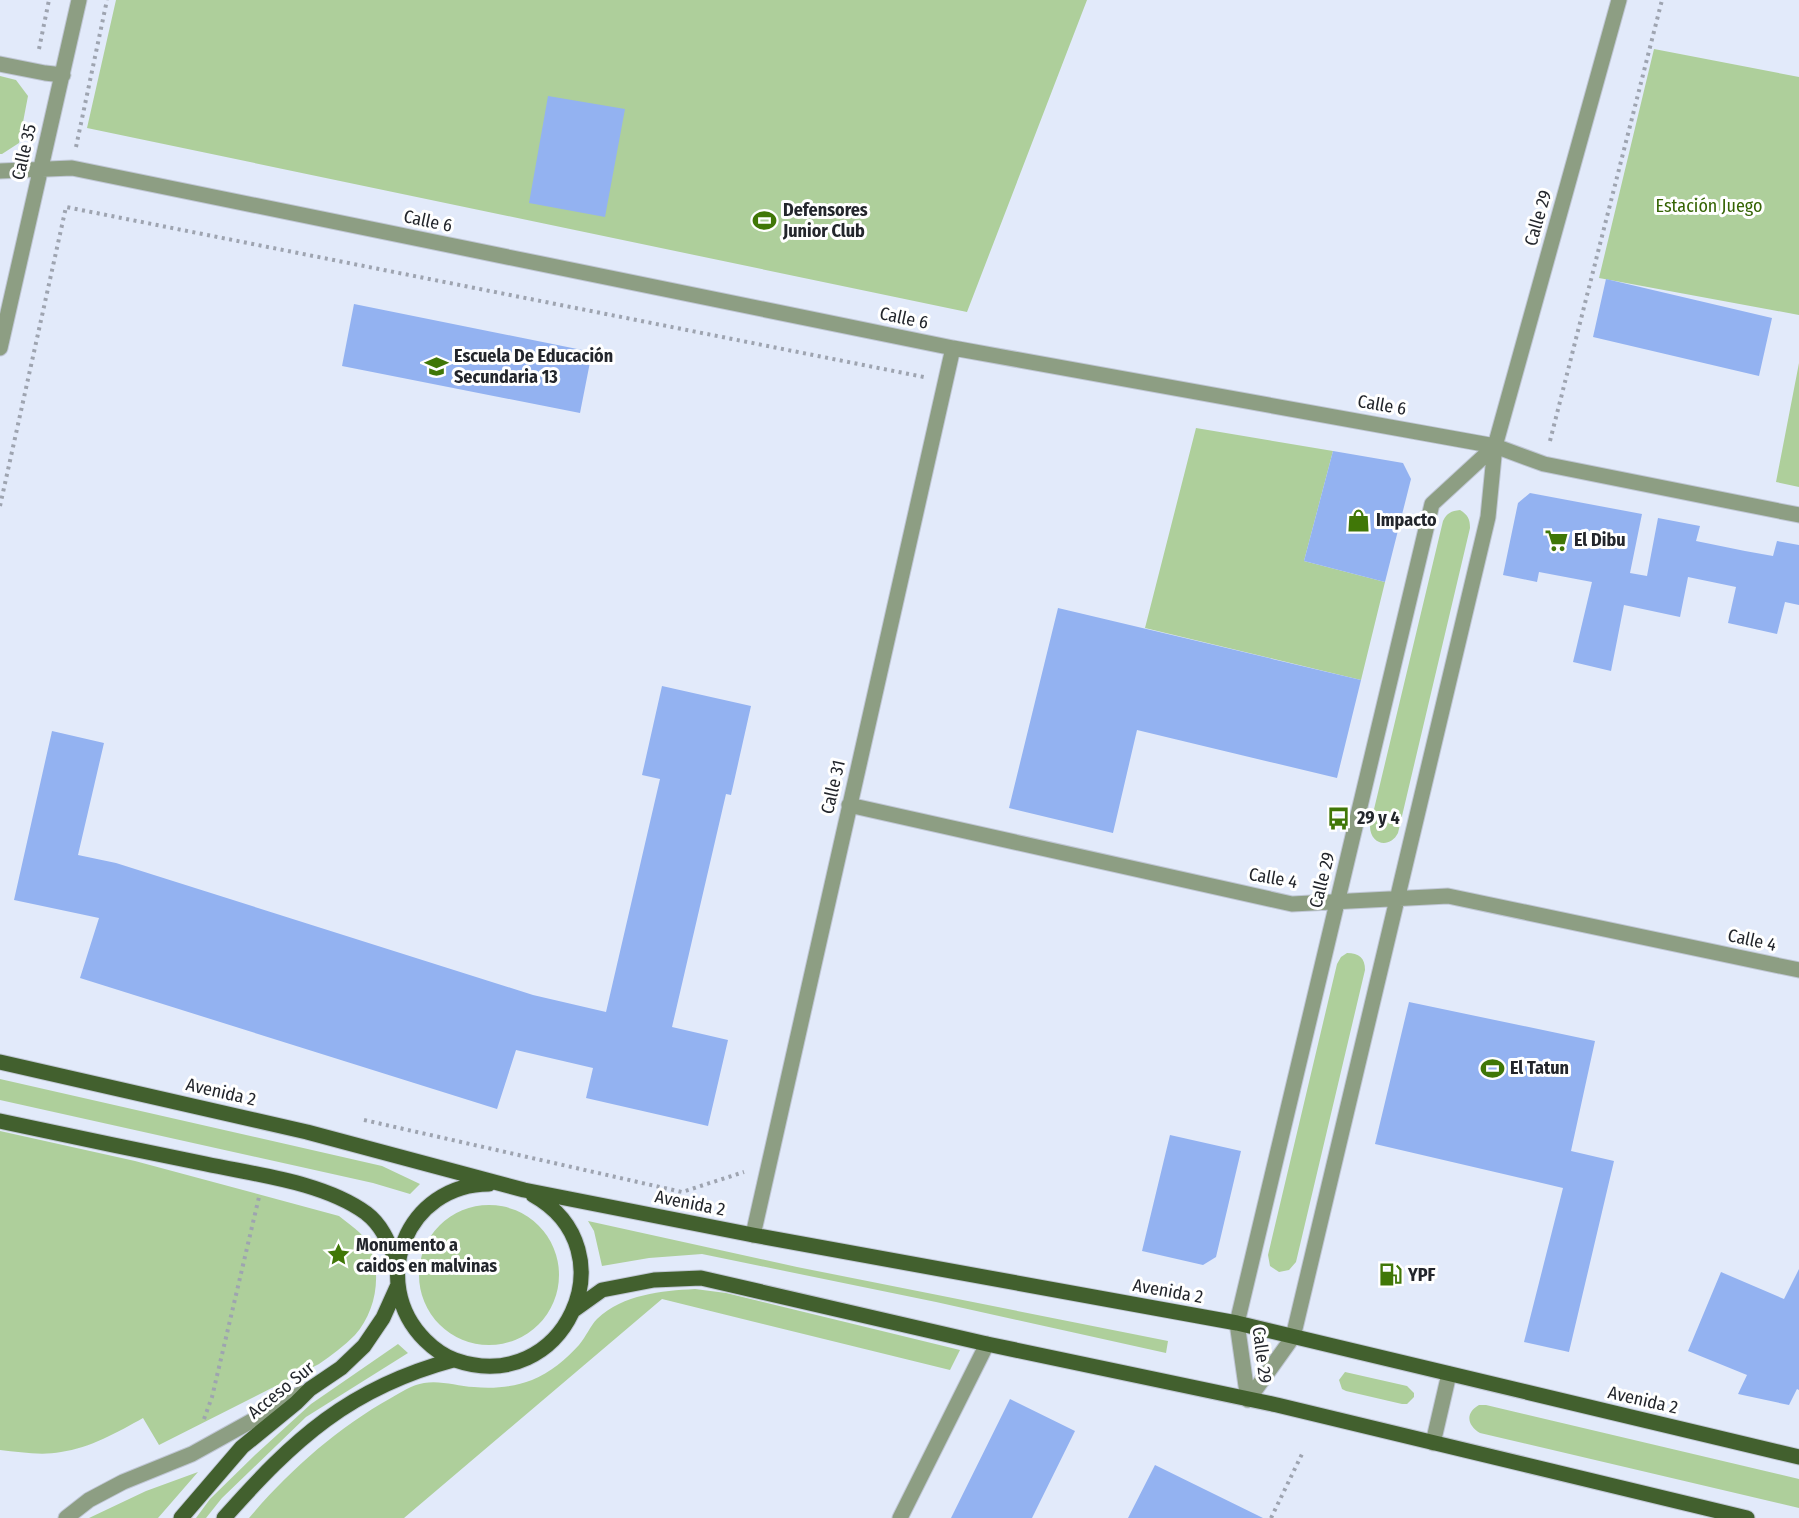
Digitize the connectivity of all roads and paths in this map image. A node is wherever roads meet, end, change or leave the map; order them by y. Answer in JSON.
{"nodes":[{"id":1,"x":49,"y":0,"type":"edge"},
{"id":2,"x":79,"y":0,"type":"edge"},
{"id":3,"x":107,"y":0,"type":"edge"},
{"id":4,"x":1619,"y":0,"type":"edge"},
{"id":5,"x":1662,"y":0,"type":"edge"},
{"id":6,"x":0,"y":64,"type":"edge"},
{"id":7,"x":34,"y":70,"type":"junction"},
{"id":8,"x":63,"y":75,"type":"junction"},
{"id":9,"x":72,"y":168,"type":"junction"},
{"id":10,"x":40,"y":170,"type":"junction"},
{"id":11,"x":0,"y":171,"type":"edge"},
{"id":12,"x":0,"y":348,"type":"edge"},
{"id":13,"x":952,"y":348,"type":"junction"},
{"id":14,"x":923,"y":389,"type":"dead end"},
{"id":15,"x":1495,"y":446,"type":"junction"},
{"id":16,"x":1544,"y":464,"type":"junction"},
{"id":17,"x":0,"y":506,"type":"edge"},
{"id":18,"x":1799,"y":515,"type":"edge"},
{"id":19,"x":849,"y":805,"type":"junction"},
{"id":20,"x":1397,"y":899,"type":"junction"},
{"id":21,"x":1337,"y":901,"type":"junction"},
{"id":22,"x":1799,"y":954,"type":"edge"},
{"id":23,"x":1797,"y":970,"type":"edge"},
{"id":24,"x":0,"y":1062,"type":"edge"},
{"id":25,"x":363,"y":1119,"type":"dead end"},
{"id":26,"x":0,"y":1121,"type":"edge"},
{"id":27,"x":745,"y":1172,"type":"dead end"},
{"id":28,"x":264,"y":1176,"type":"junction"},
{"id":29,"x":501,"y":1184,"type":"junction"},
{"id":30,"x":524,"y":1190,"type":"junction"},
{"id":31,"x":753,"y":1235,"type":"junction"},
{"id":32,"x":397,"y":1263,"type":"junction"},
{"id":33,"x":397,"y":1287,"type":"junction"},
{"id":34,"x":574,"y":1310,"type":"junction"},
{"id":35,"x":1237,"y":1323,"type":"junction"},
{"id":36,"x":1293,"y":1337,"type":"junction"},
{"id":37,"x":987,"y":1344,"type":"junction"},
{"id":38,"x":453,"y":1360,"type":"junction"},
{"id":39,"x":1449,"y":1374,"type":"junction"},
{"id":40,"x":310,"y":1389,"type":"junction"},
{"id":41,"x":1248,"y":1400,"type":"junction"},
{"id":42,"x":1432,"y":1443,"type":"junction"},
{"id":43,"x":192,"y":1454,"type":"junction"},
{"id":44,"x":1302,"y":1454,"type":"dead end"},
{"id":45,"x":1799,"y":1457,"type":"edge"},
{"id":46,"x":66,"y":1518,"type":"edge"},
{"id":47,"x":181,"y":1518,"type":"edge"},
{"id":48,"x":224,"y":1518,"type":"edge"},
{"id":49,"x":900,"y":1518,"type":"edge"},
{"id":50,"x":1271,"y":1518,"type":"edge"},
{"id":51,"x":1747,"y":1518,"type":"edge"}],
"edges":[{"from":1,"to":7,"type":"path"},
{"from":2,"to":8,"type":"street","name":"Calle 35"},
{"from":3,"to":9,"type":"path"},
{"from":4,"to":15,"type":"street","name":"Calle 29"},
{"from":5,"to":16,"type":"path"},
{"from":6,"to":7,"type":"street"},
{"from":7,"to":8,"type":"street"},
{"from":8,"to":10,"type":"street","name":"Calle 35"},
{"from":9,"to":10,"type":"street","name":"Calle 6"},
{"from":9,"to":13,"type":"street","name":"Calle 6"},
{"from":10,"to":11,"type":"street","name":"Calle 6"},
{"from":10,"to":12,"type":"street","name":"Calle 35"},
{"from":13,"to":15,"type":"street","name":"Calle 6"},
{"from":13,"to":19,"type":"street","name":"Calle 31"},
{"from":14,"to":17,"type":"path"},
{"from":15,"to":16,"type":"street","name":"Calle 6"},
{"from":15,"to":20,"type":"street","name":"Calle 29"},
{"from":15,"to":21,"type":"street","name":"Calle 29"},
{"from":16,"to":18,"type":"street","name":"Calle 6"},
{"from":19,"to":21,"type":"street","name":"Calle 4"},
{"from":19,"to":31,"type":"street","name":"Calle 31"},
{"from":20,"to":21,"type":"street","name":"Calle 4"},
{"from":20,"to":23,"type":"street","name":"Calle 4"},
{"from":20,"to":36,"type":"street","name":"Calle 29"},
{"from":21,"to":35,"type":"street","name":"Calle 29"},
{"from":22,"to":23,"type":"street"},
{"from":24,"to":29,"type":"main road","name":"Avenida 2"},
{"from":25,"to":27,"type":"path"},
{"from":26,"to":28,"type":"main road","name":"Avenida 2"},
{"from":28,"to":32,"type":"main road","name":"Avenida 2"},
{"from":28,"to":43,"type":"path"},
{"from":29,"to":30,"type":"main road","name":"Avenida 2"},
{"from":29,"to":32,"type":"main road","name":"Avenida 2"},
{"from":30,"to":31,"type":"main road","name":"Avenida 2"},
{"from":30,"to":34,"type":"main road","name":"Avenida 2"},
{"from":31,"to":35,"type":"main road","name":"Avenida 2"},
{"from":32,"to":33,"type":"main road","name":"Avenida 2"},
{"from":33,"to":38,"type":"main road","name":"Avenida 2"},
{"from":33,"to":40,"type":"main road","name":"Acceso Sur"},
{"from":34,"to":37,"type":"main road","name":"Avenida 2"},
{"from":34,"to":38,"type":"main road","name":"Avenida 2"},
{"from":35,"to":36,"type":"main road","name":"Avenida 2"},
{"from":35,"to":41,"type":"street","name":"Calle 29"},
{"from":36,"to":39,"type":"main road","name":"Avenida 2"},
{"from":36,"to":41,"type":"street","name":"Calle 29"},
{"from":37,"to":41,"type":"main road","name":"Avenida 2"},
{"from":37,"to":49,"type":"street"},
{"from":38,"to":48,"type":"main road"},
{"from":39,"to":42,"type":"street"},
{"from":39,"to":45,"type":"main road","name":"Avenida 2"},
{"from":40,"to":43,"type":"street"},
{"from":40,"to":47,"type":"main road","name":"Acceso Sur"},
{"from":41,"to":42,"type":"main road","name":"Avenida 2"},
{"from":42,"to":51,"type":"main road","name":"Avenida 2"},
{"from":43,"to":46,"type":"street"},
{"from":44,"to":50,"type":"path"}]}
